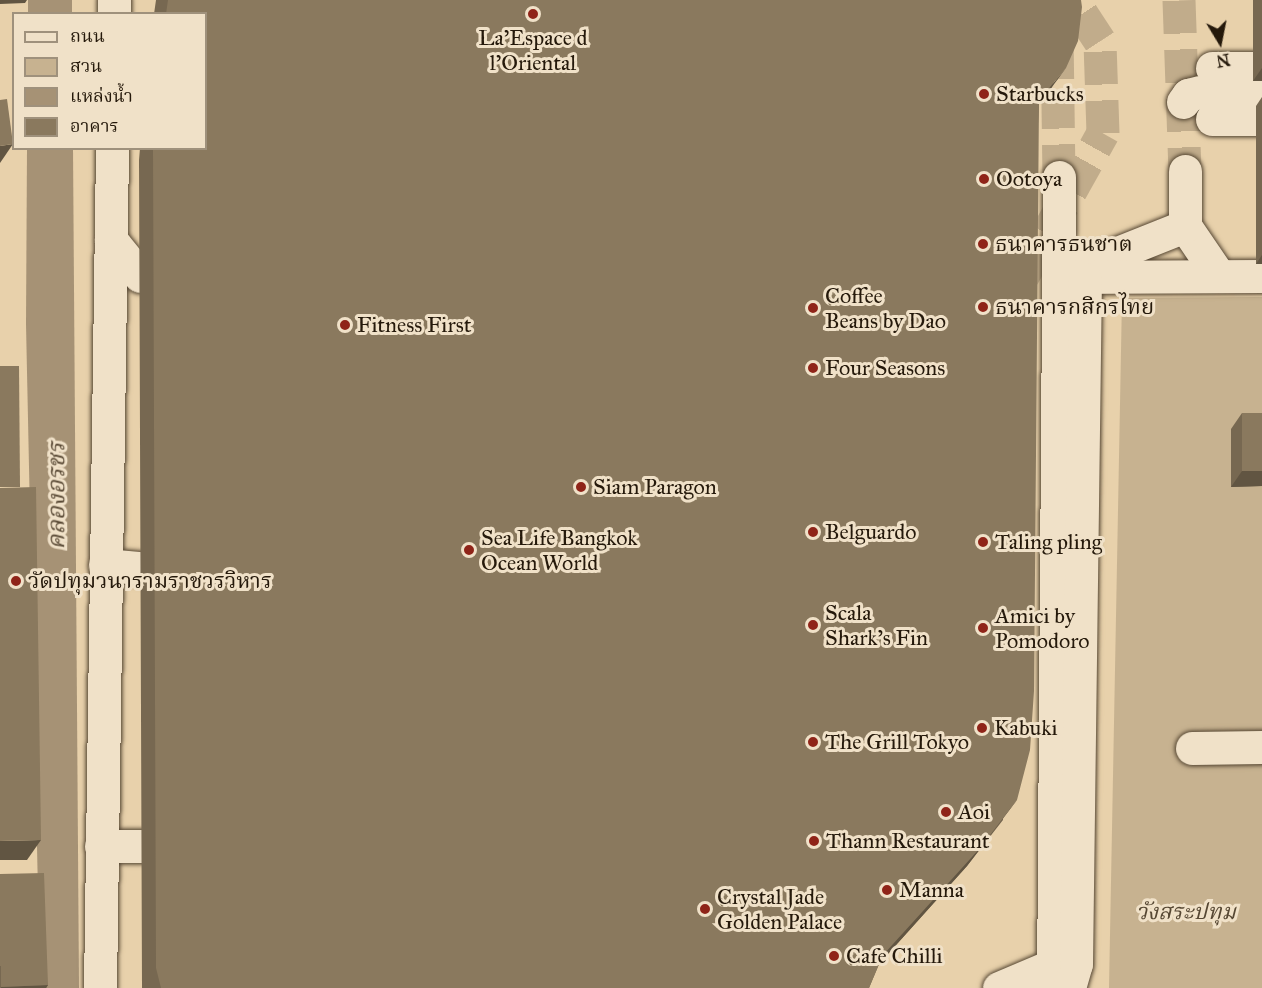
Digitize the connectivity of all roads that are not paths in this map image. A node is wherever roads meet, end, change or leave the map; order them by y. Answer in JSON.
{"nodes":[{"id":1,"x":1257,"y":93,"type":"edge"},
{"id":2,"x":112,"y":150,"type":"edge"},
{"id":3,"x":1185,"y":171,"type":"tunnel mouth"},
{"id":4,"x":1059,"y":177,"type":"tunnel mouth"},
{"id":5,"x":1185,"y":226,"type":"junction"},
{"id":6,"x":111,"y":240,"type":"junction"},
{"id":7,"x":140,"y":276,"type":"dead end"},
{"id":8,"x":1219,"y":276,"type":"junction"},
{"id":9,"x":1262,"y":276,"type":"edge"},
{"id":10,"x":1071,"y":278,"type":"junction"},
{"id":11,"x":105,"y":564,"type":"junction"},
{"id":12,"x":141,"y":568,"type":"dead end"},
{"id":13,"x":1262,"y":747,"type":"edge"},
{"id":14,"x":1192,"y":748,"type":"dead end"},
{"id":15,"x":101,"y":846,"type":"junction"},
{"id":16,"x":142,"y":846,"type":"dead end"},
{"id":17,"x":1057,"y":981,"type":"edge"},
{"id":18,"x":100,"y":988,"type":"edge"},
{"id":19,"x":999,"y":988,"type":"edge"}],
"edges":[{"from":1,"to":1,"type":"lane"},
{"from":2,"to":6,"type":"lane"},
{"from":3,"to":5,"type":"lane"},
{"from":4,"to":10,"type":"lane"},
{"from":5,"to":8,"type":"lane"},
{"from":5,"to":10,"type":"lane"},
{"from":6,"to":7,"type":"lane"},
{"from":6,"to":11,"type":"lane"},
{"from":8,"to":9,"type":"lane"},
{"from":8,"to":10,"type":"lane"},
{"from":10,"to":17,"type":"lane"},
{"from":11,"to":12,"type":"lane"},
{"from":11,"to":15,"type":"lane"},
{"from":13,"to":14,"type":"lane"},
{"from":15,"to":16,"type":"lane"},
{"from":15,"to":18,"type":"lane"},
{"from":17,"to":19,"type":"lane"}]}
